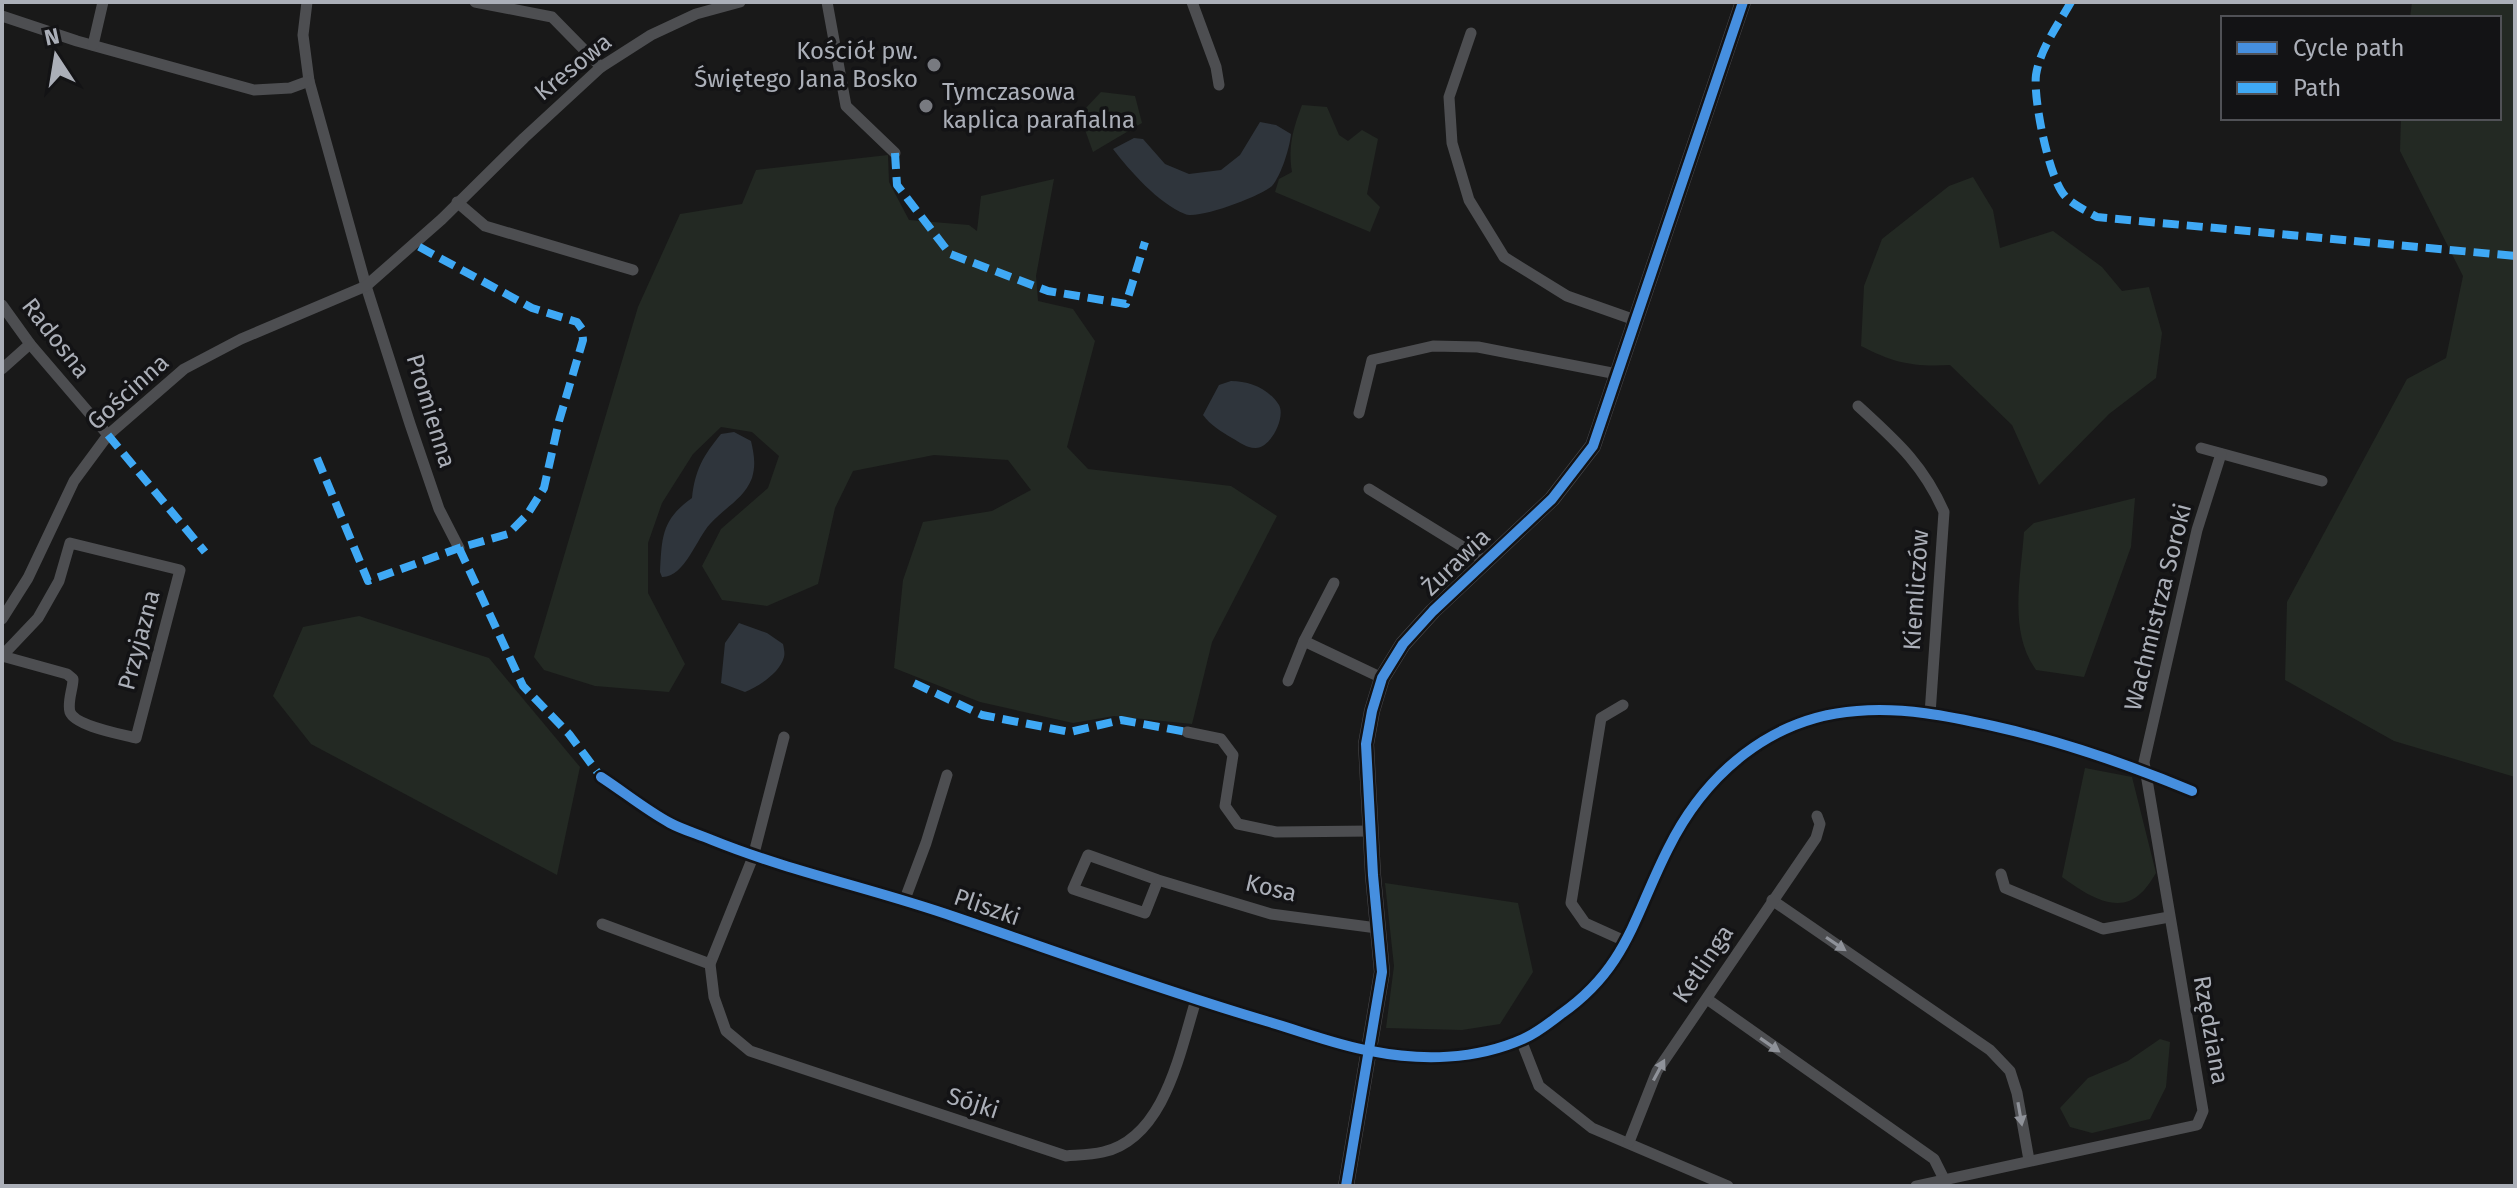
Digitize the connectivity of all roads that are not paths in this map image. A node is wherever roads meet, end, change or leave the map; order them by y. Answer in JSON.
{"nodes":[{"id":1,"x":103,"y":2,"type":"edge"},
{"id":2,"x":307,"y":2,"type":"edge"},
{"id":3,"x":475,"y":2,"type":"edge"},
{"id":4,"x":740,"y":2,"type":"edge"},
{"id":5,"x":827,"y":2,"type":"edge"},
{"id":6,"x":1192,"y":2,"type":"edge"},
{"id":7,"x":1743,"y":2,"type":"edge"},
{"id":8,"x":2,"y":16,"type":"edge"},
{"id":9,"x":1471,"y":33,"type":"dead end"},
{"id":10,"x":93,"y":45,"type":"junction"},
{"id":11,"x":601,"y":67,"type":"junction"},
{"id":12,"x":309,"y":81,"type":"junction"},
{"id":13,"x":1219,"y":85,"type":"dead end"},
{"id":14,"x":895,"y":153,"type":"dead end"},
{"id":15,"x":457,"y":202,"type":"junction"},
{"id":16,"x":633,"y":270,"type":"dead end"},
{"id":17,"x":366,"y":286,"type":"junction"},
{"id":18,"x":2,"y":305,"type":"edge"},
{"id":19,"x":1635,"y":320,"type":"junction"},
{"id":20,"x":30,"y":344,"type":"junction"},
{"id":21,"x":2,"y":369,"type":"edge"},
{"id":22,"x":1617,"y":374,"type":"junction"},
{"id":23,"x":1858,"y":406,"type":"dead end"},
{"id":24,"x":1359,"y":413,"type":"dead end"},
{"id":25,"x":108,"y":435,"type":"junction"},
{"id":26,"x":2201,"y":448,"type":"dead end"},
{"id":27,"x":2221,"y":454,"type":"junction"},
{"id":28,"x":2322,"y":481,"type":"dead end"},
{"id":29,"x":1369,"y":489,"type":"dead end"},
{"id":30,"x":459,"y":548,"type":"dead end"},
{"id":31,"x":1484,"y":560,"type":"junction"},
{"id":32,"x":1334,"y":583,"type":"dead end"},
{"id":33,"x":2,"y":619,"type":"edge"},
{"id":34,"x":1304,"y":641,"type":"junction"},
{"id":35,"x":2,"y":656,"type":"edge"},
{"id":36,"x":1382,"y":678,"type":"junction"},
{"id":37,"x":1288,"y":681,"type":"dead end"},
{"id":38,"x":1623,"y":705,"type":"dead end"},
{"id":39,"x":1930,"y":714,"type":"junction"},
{"id":40,"x":1187,"y":732,"type":"dead end"},
{"id":41,"x":784,"y":737,"type":"dead end"},
{"id":42,"x":2147,"y":772,"type":"junction"},
{"id":43,"x":947,"y":775,"type":"dead end"},
{"id":44,"x":601,"y":777,"type":"dead end"},
{"id":45,"x":2192,"y":791,"type":"dead end"},
{"id":46,"x":1817,"y":816,"type":"dead end"},
{"id":47,"x":1371,"y":831,"type":"junction"},
{"id":48,"x":753,"y":857,"type":"junction"},
{"id":49,"x":2001,"y":874,"type":"dead end"},
{"id":50,"x":1158,"y":880,"type":"junction"},
{"id":51,"x":905,"y":899,"type":"junction"},
{"id":52,"x":1772,"y":900,"type":"junction"},
{"id":53,"x":2169,"y":917,"type":"junction"},
{"id":54,"x":602,"y":924,"type":"dead end"},
{"id":55,"x":1377,"y":928,"type":"junction"},
{"id":56,"x":1627,"y":942,"type":"junction"},
{"id":57,"x":710,"y":964,"type":"junction"},
{"id":58,"x":1707,"y":999,"type":"junction"},
{"id":59,"x":1196,"y":1000,"type":"junction"},
{"id":60,"x":1521,"y":1040,"type":"junction"},
{"id":61,"x":1370,"y":1051,"type":"junction"},
{"id":62,"x":1629,"y":1142,"type":"junction"},
{"id":63,"x":2029,"y":1160,"type":"junction"},
{"id":64,"x":1944,"y":1179,"type":"junction"},
{"id":65,"x":1346,"y":1186,"type":"edge"},
{"id":66,"x":1728,"y":1186,"type":"edge"},
{"id":67,"x":1916,"y":1186,"type":"edge"}],
"edges":[{"from":1,"to":10,"type":"street"},
{"from":2,"to":12,"type":"street","name":"Promienna"},
{"from":3,"to":11,"type":"street"},
{"from":4,"to":11,"type":"street","name":"Kresowa"},
{"from":5,"to":14,"type":"street"},
{"from":6,"to":13,"type":"street"},
{"from":7,"to":19,"type":"street","name":"Żurawia"},
{"from":8,"to":10,"type":"street"},
{"from":9,"to":19,"type":"street"},
{"from":10,"to":12,"type":"street"},
{"from":11,"to":15,"type":"street","name":"Kresowa"},
{"from":12,"to":17,"type":"street","name":"Promienna"},
{"from":15,"to":16,"type":"street"},
{"from":15,"to":17,"type":"street","name":"Kresowa"},
{"from":17,"to":25,"type":"street","name":"Gościnna"},
{"from":17,"to":30,"type":"street","name":"Promienna"},
{"from":18,"to":20,"type":"street","name":"Radosna"},
{"from":19,"to":22,"type":"street","name":"Żurawia"},
{"from":20,"to":21,"type":"street"},
{"from":20,"to":25,"type":"street","name":"Radosna"},
{"from":22,"to":24,"type":"street"},
{"from":22,"to":31,"type":"street","name":"Żurawia"},
{"from":23,"to":39,"type":"street","name":"Kiemliczów"},
{"from":25,"to":33,"type":"street","name":"Gościnna"},
{"from":26,"to":27,"type":"street"},
{"from":27,"to":28,"type":"street"},
{"from":27,"to":42,"type":"street","name":"Wachmistrza Soroki"},
{"from":29,"to":31,"type":"street","name":"Żurawia"},
{"from":31,"to":36,"type":"street","name":"Żurawia"},
{"from":32,"to":34,"type":"street"},
{"from":34,"to":36,"type":"street"},
{"from":34,"to":37,"type":"street"},
{"from":35,"to":35,"type":"street","name":"Przyjazna"},
{"from":36,"to":47,"type":"street","name":"Żurawia"},
{"from":38,"to":56,"type":"street"},
{"from":39,"to":42,"type":"street","name":"Pliszki"},
{"from":39,"to":56,"type":"street","name":"Pliszki"},
{"from":40,"to":47,"type":"street"},
{"from":41,"to":48,"type":"street"},
{"from":42,"to":45,"type":"street","name":"Pliszki"},
{"from":42,"to":53,"type":"street","name":"Rzędziana"},
{"from":43,"to":51,"type":"street"},
{"from":44,"to":48,"type":"street","name":"Pliszki"},
{"from":46,"to":52,"type":"street","name":"Ketlinga"},
{"from":47,"to":55,"type":"street","name":"Żurawia"},
{"from":48,"to":51,"type":"street","name":"Pliszki"},
{"from":48,"to":57,"type":"street"},
{"from":49,"to":53,"type":"street"},
{"from":50,"to":50,"type":"street","name":"Kosa"},
{"from":50,"to":55,"type":"street","name":"Kosa"},
{"from":51,"to":59,"type":"street","name":"Pliszki"},
{"from":52,"to":58,"type":"street","name":"Ketlinga"},
{"from":52,"to":63,"type":"street","one_way":true},
{"from":53,"to":63,"type":"street","name":"Rzędziana"},
{"from":54,"to":57,"type":"street"},
{"from":55,"to":61,"type":"street","name":"Żurawia"},
{"from":56,"to":60,"type":"street","name":"Pliszki"},
{"from":57,"to":59,"type":"street","name":"Sójki"},
{"from":62,"to":58,"type":"street","name":"Ketlinga","one_way":true},
{"from":58,"to":64,"type":"street","one_way":true},
{"from":59,"to":61,"type":"street","name":"Pliszki"},
{"from":60,"to":61,"type":"street","name":"Pliszki"},
{"from":60,"to":62,"type":"street"},
{"from":61,"to":65,"type":"street","name":"Żurawia"},
{"from":62,"to":66,"type":"street"},
{"from":63,"to":64,"type":"street","name":"Rzędziana"},
{"from":64,"to":67,"type":"street","name":"Rzędziana"}]}
